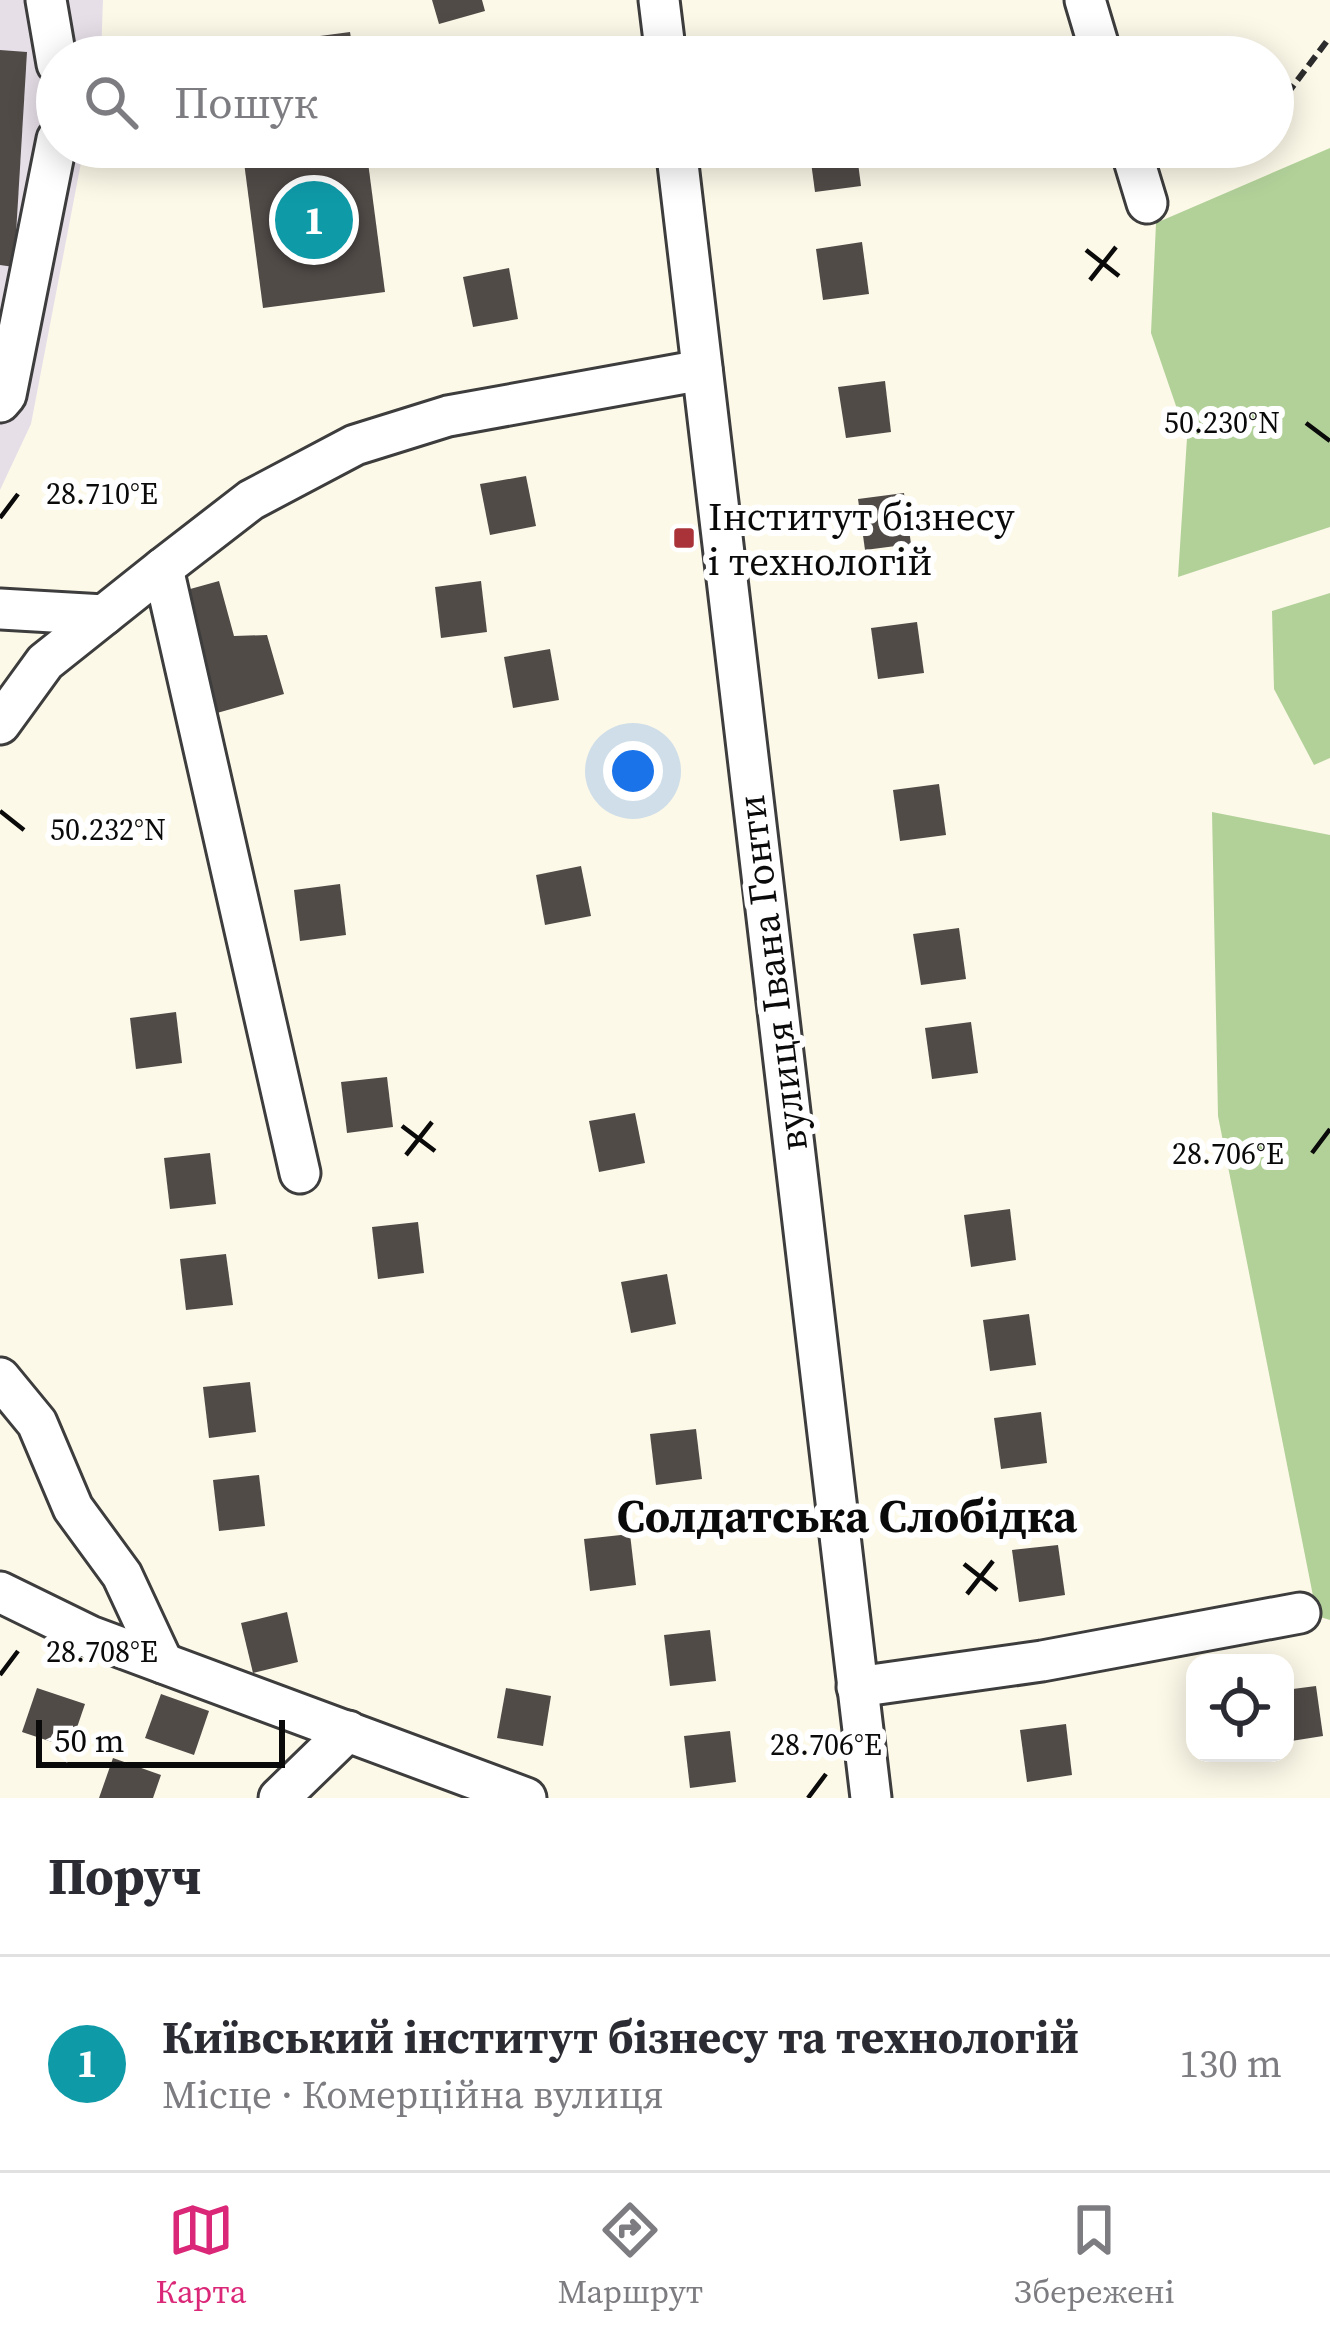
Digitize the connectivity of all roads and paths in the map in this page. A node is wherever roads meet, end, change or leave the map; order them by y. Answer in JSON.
{"nodes":[{"id":1,"x":46,"y":0,"type":"edge"},
{"id":2,"x":659,"y":0,"type":"edge"},
{"id":3,"x":1085,"y":0,"type":"edge"},
{"id":4,"x":52,"y":36,"type":"edge"},
{"id":5,"x":663,"y":36,"type":"edge"},
{"id":6,"x":1096,"y":36,"type":"edge"},
{"id":7,"x":1330,"y":37,"type":"edge"},
{"id":8,"x":1294,"y":85,"type":"edge"},
{"id":9,"x":51,"y":168,"type":"edge"},
{"id":10,"x":678,"y":168,"type":"edge"},
{"id":11,"x":1136,"y":168,"type":"edge"},
{"id":12,"x":1147,"y":203,"type":"dead end"},
{"id":13,"x":702,"y":370,"type":"junction"},
{"id":14,"x":0,"y":402,"type":"edge"},
{"id":15,"x":163,"y":568,"type":"junction"},
{"id":16,"x":0,"y":610,"type":"edge"},
{"id":17,"x":104,"y":615,"type":"junction"},
{"id":18,"x":0,"y":724,"type":"edge"},
{"id":19,"x":300,"y":1173,"type":"dead end"},
{"id":20,"x":0,"y":1378,"type":"edge"},
{"id":21,"x":0,"y":1592,"type":"edge"},
{"id":22,"x":1300,"y":1612,"type":"dead end"},
{"id":23,"x":163,"y":1663,"type":"junction"},
{"id":24,"x":857,"y":1687,"type":"junction"},
{"id":25,"x":348,"y":1731,"type":"junction"},
{"id":26,"x":279,"y":1798,"type":"edge"},
{"id":27,"x":526,"y":1798,"type":"edge"},
{"id":28,"x":871,"y":1798,"type":"edge"}],
"edges":[{"from":1,"to":4,"type":"street"},
{"from":2,"to":5,"type":"street"},
{"from":3,"to":6,"type":"street"},
{"from":7,"to":8,"type":"path"},
{"from":9,"to":14,"type":"street"},
{"from":10,"to":13,"type":"street","name":"вулиця Івана Гонти"},
{"from":11,"to":12,"type":"street"},
{"from":13,"to":15,"type":"street"},
{"from":13,"to":24,"type":"street","name":"вулиця Івана Гонти"},
{"from":15,"to":17,"type":"street"},
{"from":15,"to":19,"type":"street"},
{"from":16,"to":17,"type":"street"},
{"from":17,"to":18,"type":"street"},
{"from":20,"to":23,"type":"street"},
{"from":21,"to":23,"type":"street"},
{"from":22,"to":24,"type":"street"},
{"from":23,"to":25,"type":"street"},
{"from":24,"to":28,"type":"street","name":"вулиця Івана Гонти"},
{"from":25,"to":26,"type":"street"},
{"from":25,"to":27,"type":"street"}]}
